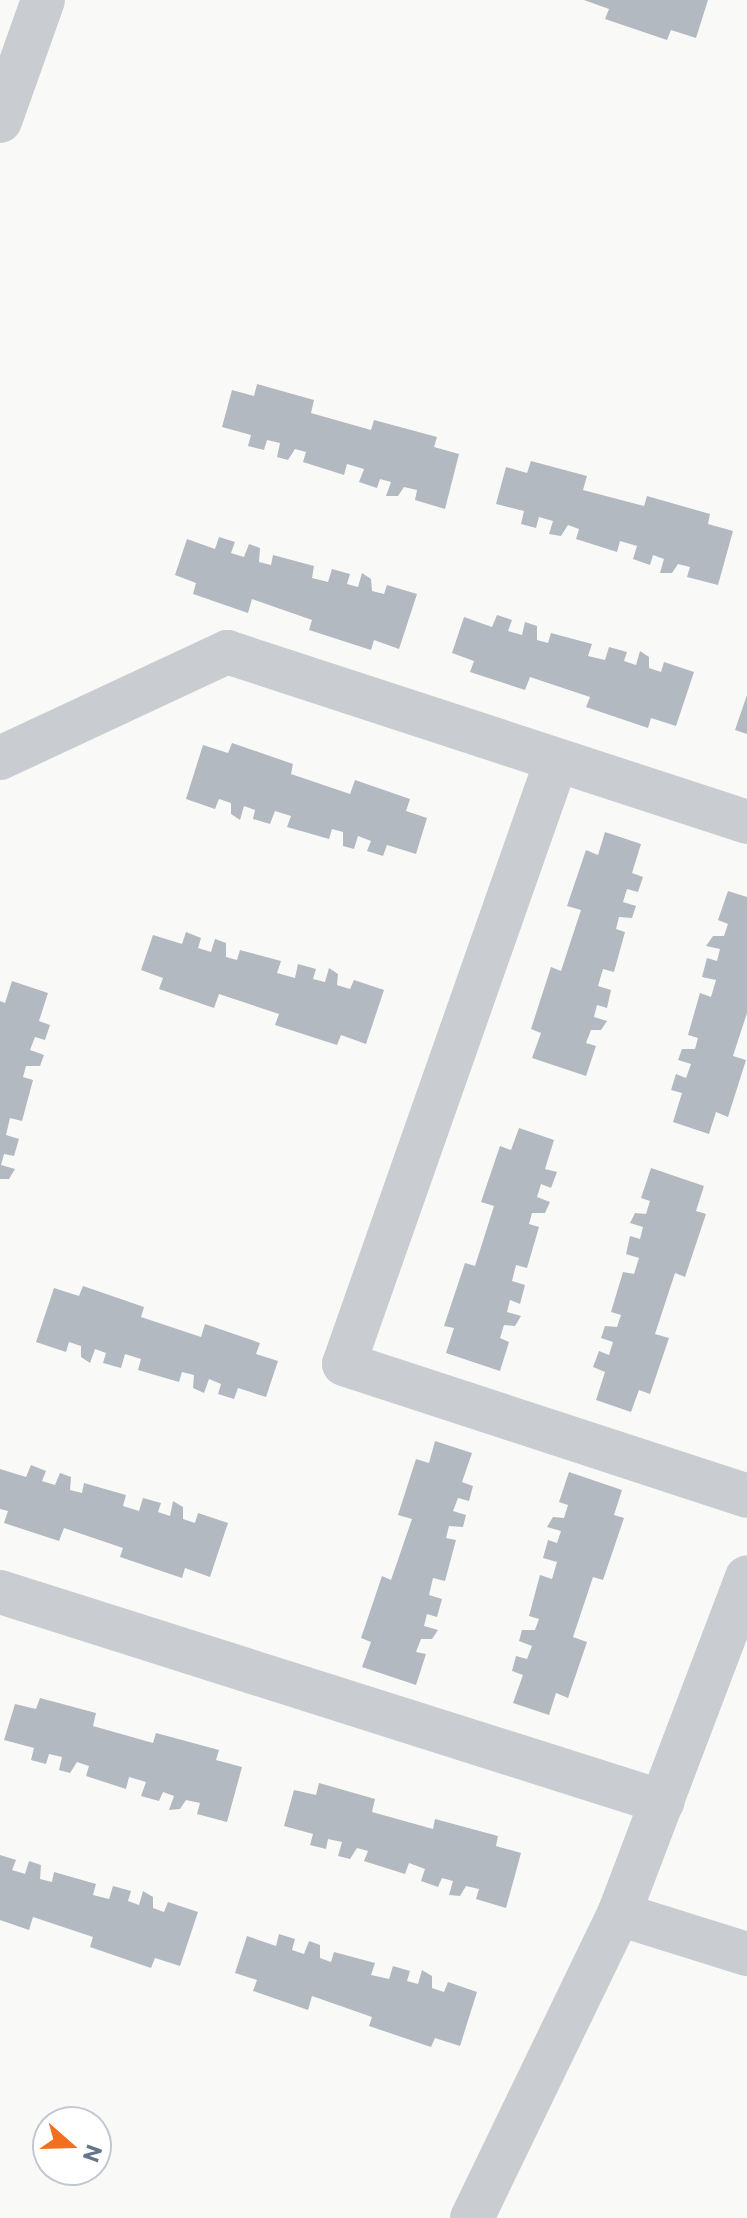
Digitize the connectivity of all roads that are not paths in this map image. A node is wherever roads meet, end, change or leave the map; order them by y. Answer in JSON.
{"nodes":[{"id":1,"x":43,"y":0,"type":"edge"},
{"id":2,"x":0,"y":121,"type":"edge"},
{"id":3,"x":0,"y":758,"type":"edge"},
{"id":4,"x":556,"y":762,"type":"junction"},
{"id":5,"x":747,"y":822,"type":"edge"},
{"id":6,"x":747,"y":1496,"type":"edge"},
{"id":7,"x":747,"y":1577,"type":"edge"},
{"id":8,"x":0,"y":1592,"type":"edge"},
{"id":9,"x":663,"y":1802,"type":"junction"},
{"id":10,"x":619,"y":1914,"type":"junction"},
{"id":11,"x":747,"y":1954,"type":"edge"},
{"id":12,"x":472,"y":2218,"type":"edge"}],
"edges":[{"from":1,"to":2,"type":"street"},
{"from":3,"to":4,"type":"street"},
{"from":4,"to":5,"type":"street"},
{"from":4,"to":6,"type":"street"},
{"from":7,"to":9,"type":"street"},
{"from":8,"to":9,"type":"street"},
{"from":9,"to":10,"type":"street"},
{"from":10,"to":11,"type":"street"},
{"from":10,"to":12,"type":"street"}]}
